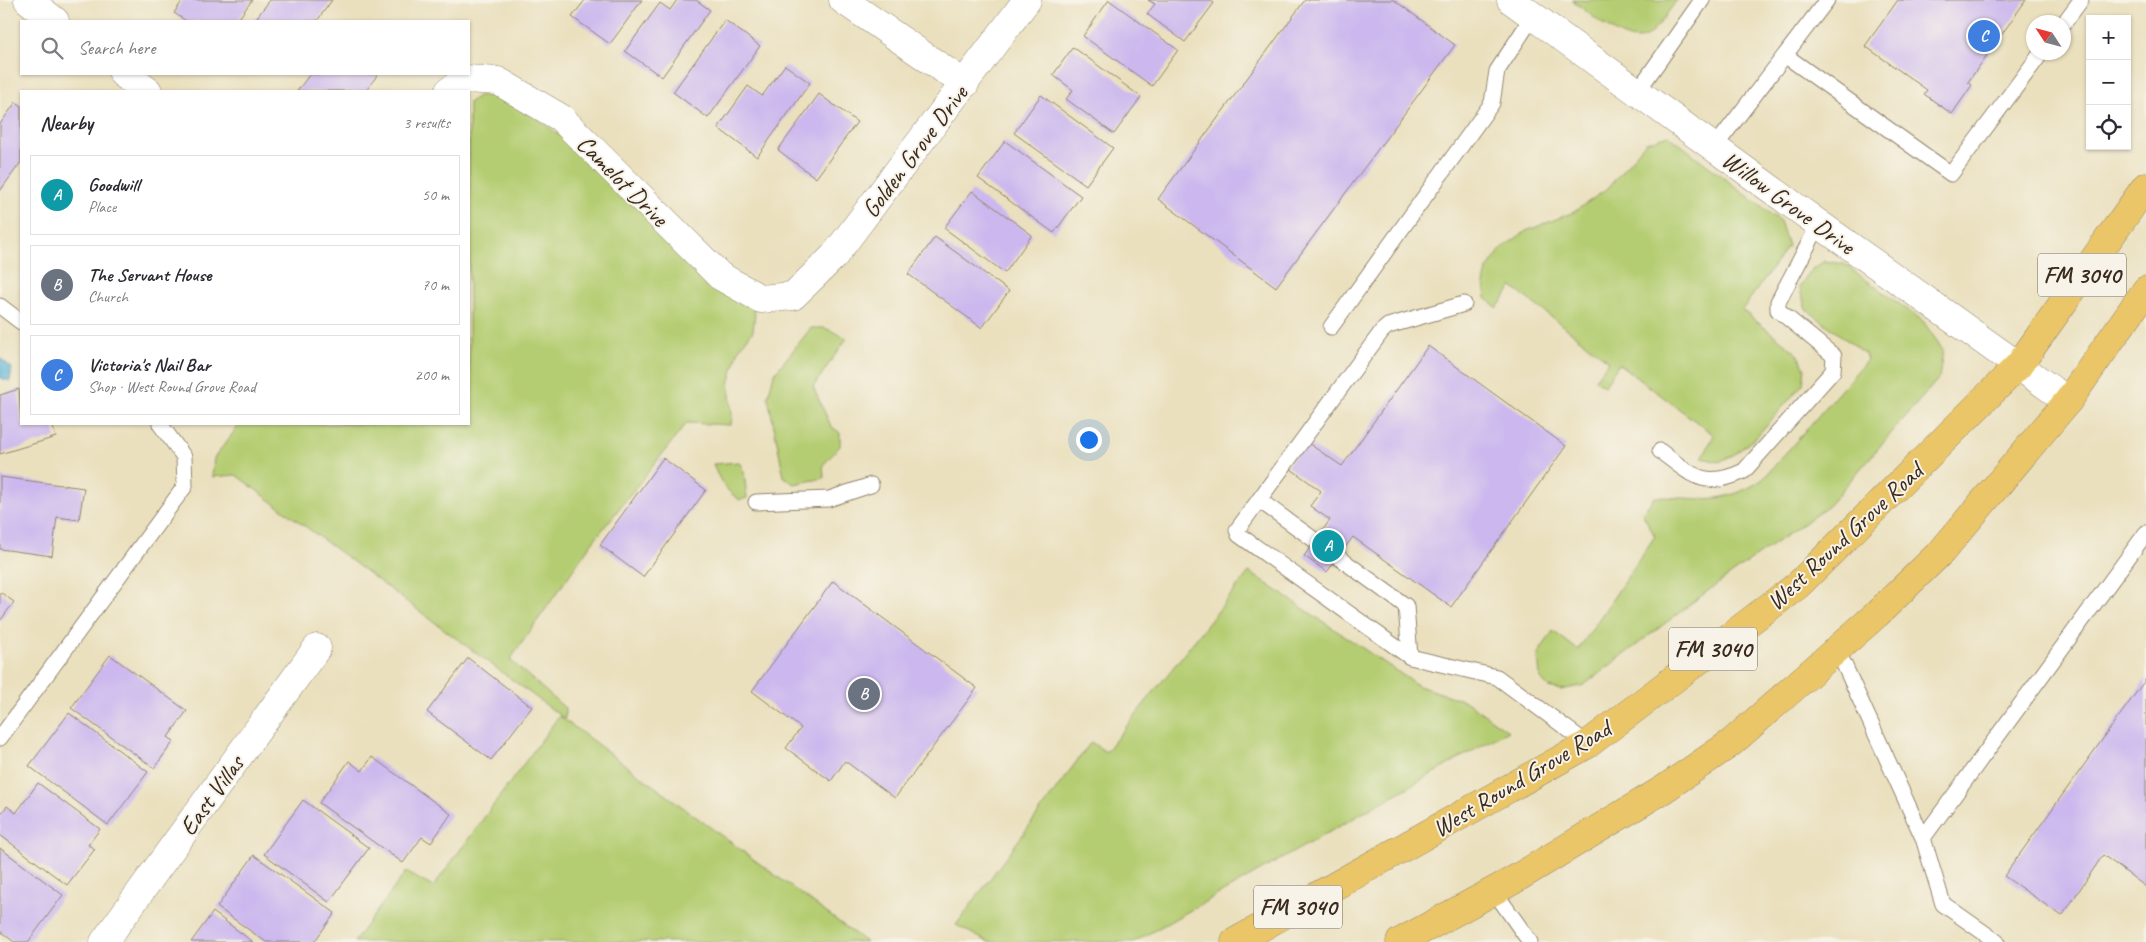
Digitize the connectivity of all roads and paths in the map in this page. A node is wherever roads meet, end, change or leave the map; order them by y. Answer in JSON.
{"nodes":[{"id":1,"x":28,"y":0,"type":"edge"},
{"id":2,"x":843,"y":0,"type":"edge"},
{"id":3,"x":1027,"y":0,"type":"edge"},
{"id":4,"x":1510,"y":0,"type":"edge"},
{"id":5,"x":1702,"y":0,"type":"edge"},
{"id":6,"x":1827,"y":0,"type":"edge"},
{"id":7,"x":2081,"y":0,"type":"edge"},
{"id":8,"x":2070,"y":15,"type":"edge"},
{"id":9,"x":1532,"y":16,"type":"junction"},
{"id":10,"x":54,"y":20,"type":"edge"},
{"id":11,"x":1786,"y":56,"type":"junction"},
{"id":12,"x":2036,"y":60,"type":"edge"},
{"id":13,"x":124,"y":75,"type":"edge"},
{"id":14,"x":965,"y":84,"type":"junction"},
{"id":15,"x":147,"y":90,"type":"edge"},
{"id":16,"x":450,"y":90,"type":"edge"},
{"id":17,"x":1637,"y":92,"type":"junction"},
{"id":18,"x":1714,"y":148,"type":"junction"},
{"id":19,"x":2146,"y":186,"type":"edge"},
{"id":20,"x":1819,"y":224,"type":"junction"},
{"id":21,"x":2146,"y":290,"type":"edge"},
{"id":22,"x":793,"y":296,"type":"joint"},
{"id":23,"x":1464,"y":304,"type":"dead end"},
{"id":24,"x":0,"y":306,"type":"edge"},
{"id":25,"x":20,"y":321,"type":"edge"},
{"id":26,"x":1331,"y":326,"type":"dead end"},
{"id":27,"x":2018,"y":365,"type":"junction"},
{"id":28,"x":2068,"y":401,"type":"junction"},
{"id":29,"x":161,"y":425,"type":"edge"},
{"id":30,"x":1660,"y":451,"type":"dead end"},
{"id":31,"x":871,"y":485,"type":"dead end"},
{"id":32,"x":1259,"y":500,"type":"junction"},
{"id":33,"x":756,"y":502,"type":"dead end"},
{"id":34,"x":2146,"y":533,"type":"edge"},
{"id":35,"x":317,"y":648,"type":"dead end"},
{"id":36,"x":1837,"y":649,"type":"junction"},
{"id":37,"x":1410,"y":657,"type":"junction"},
{"id":38,"x":0,"y":738,"type":"edge"},
{"id":39,"x":1588,"y":744,"type":"junction"},
{"id":40,"x":1923,"y":838,"type":"junction"},
{"id":41,"x":1494,"y":890,"type":"junction"},
{"id":42,"x":104,"y":942,"type":"edge"},
{"id":43,"x":1235,"y":942,"type":"edge"},
{"id":44,"x":1400,"y":942,"type":"edge"},
{"id":45,"x":1530,"y":942,"type":"edge"},
{"id":46,"x":1997,"y":942,"type":"edge"}],
"edges":[{"from":1,"to":10,"type":"street"},
{"from":2,"to":14,"type":"street"},
{"from":3,"to":14,"type":"street","name":"Golden Grove Drive"},
{"from":4,"to":9,"type":"street","name":"Willow Grove Drive"},
{"from":5,"to":17,"type":"lane"},
{"from":6,"to":11,"type":"lane"},
{"from":7,"to":8,"type":"lane"},
{"from":9,"to":17,"type":"street","name":"Willow Grove Drive"},
{"from":9,"to":26,"type":"lane"},
{"from":11,"to":12,"type":"lane"},
{"from":11,"to":18,"type":"lane"},
{"from":13,"to":15,"type":"street"},
{"from":14,"to":22,"type":"street","name":"Golden Grove Drive"},
{"from":16,"to":22,"type":"street","name":"Camelot Drive"},
{"from":17,"to":18,"type":"street","name":"Willow Grove Drive"},
{"from":18,"to":20,"type":"street","name":"Willow Grove Drive"},
{"from":19,"to":27,"type":"main road","name":"West Round Grove Road","number":"FM 3040"},
{"from":20,"to":27,"type":"street","name":"Willow Grove Drive"},
{"from":20,"to":30,"type":"lane"},
{"from":21,"to":28,"type":"main road","number":"FM 3040"},
{"from":23,"to":32,"type":"lane"},
{"from":24,"to":25,"type":"lane"},
{"from":27,"to":28,"type":"street","name":"Willow Grove Drive"},
{"from":27,"to":39,"type":"main road","name":"West Round Grove Road","number":"FM 3040"},
{"from":28,"to":36,"type":"main road","number":"FM 3040"},
{"from":29,"to":38,"type":"lane"},
{"from":31,"to":33,"type":"lane"},
{"from":32,"to":37,"type":"lane"},
{"from":32,"to":37,"type":"lane"},
{"from":34,"to":40,"type":"lane"},
{"from":35,"to":42,"type":"street","name":"East Villas"},
{"from":36,"to":40,"type":"lane"},
{"from":36,"to":41,"type":"main road","number":"FM 3040"},
{"from":37,"to":39,"type":"lane"},
{"from":39,"to":43,"type":"main road","name":"West Round Grove Road","number":"FM 3040"},
{"from":40,"to":46,"type":"lane"},
{"from":41,"to":44,"type":"main road","number":"FM 3040"},
{"from":41,"to":45,"type":"lane"}]}
